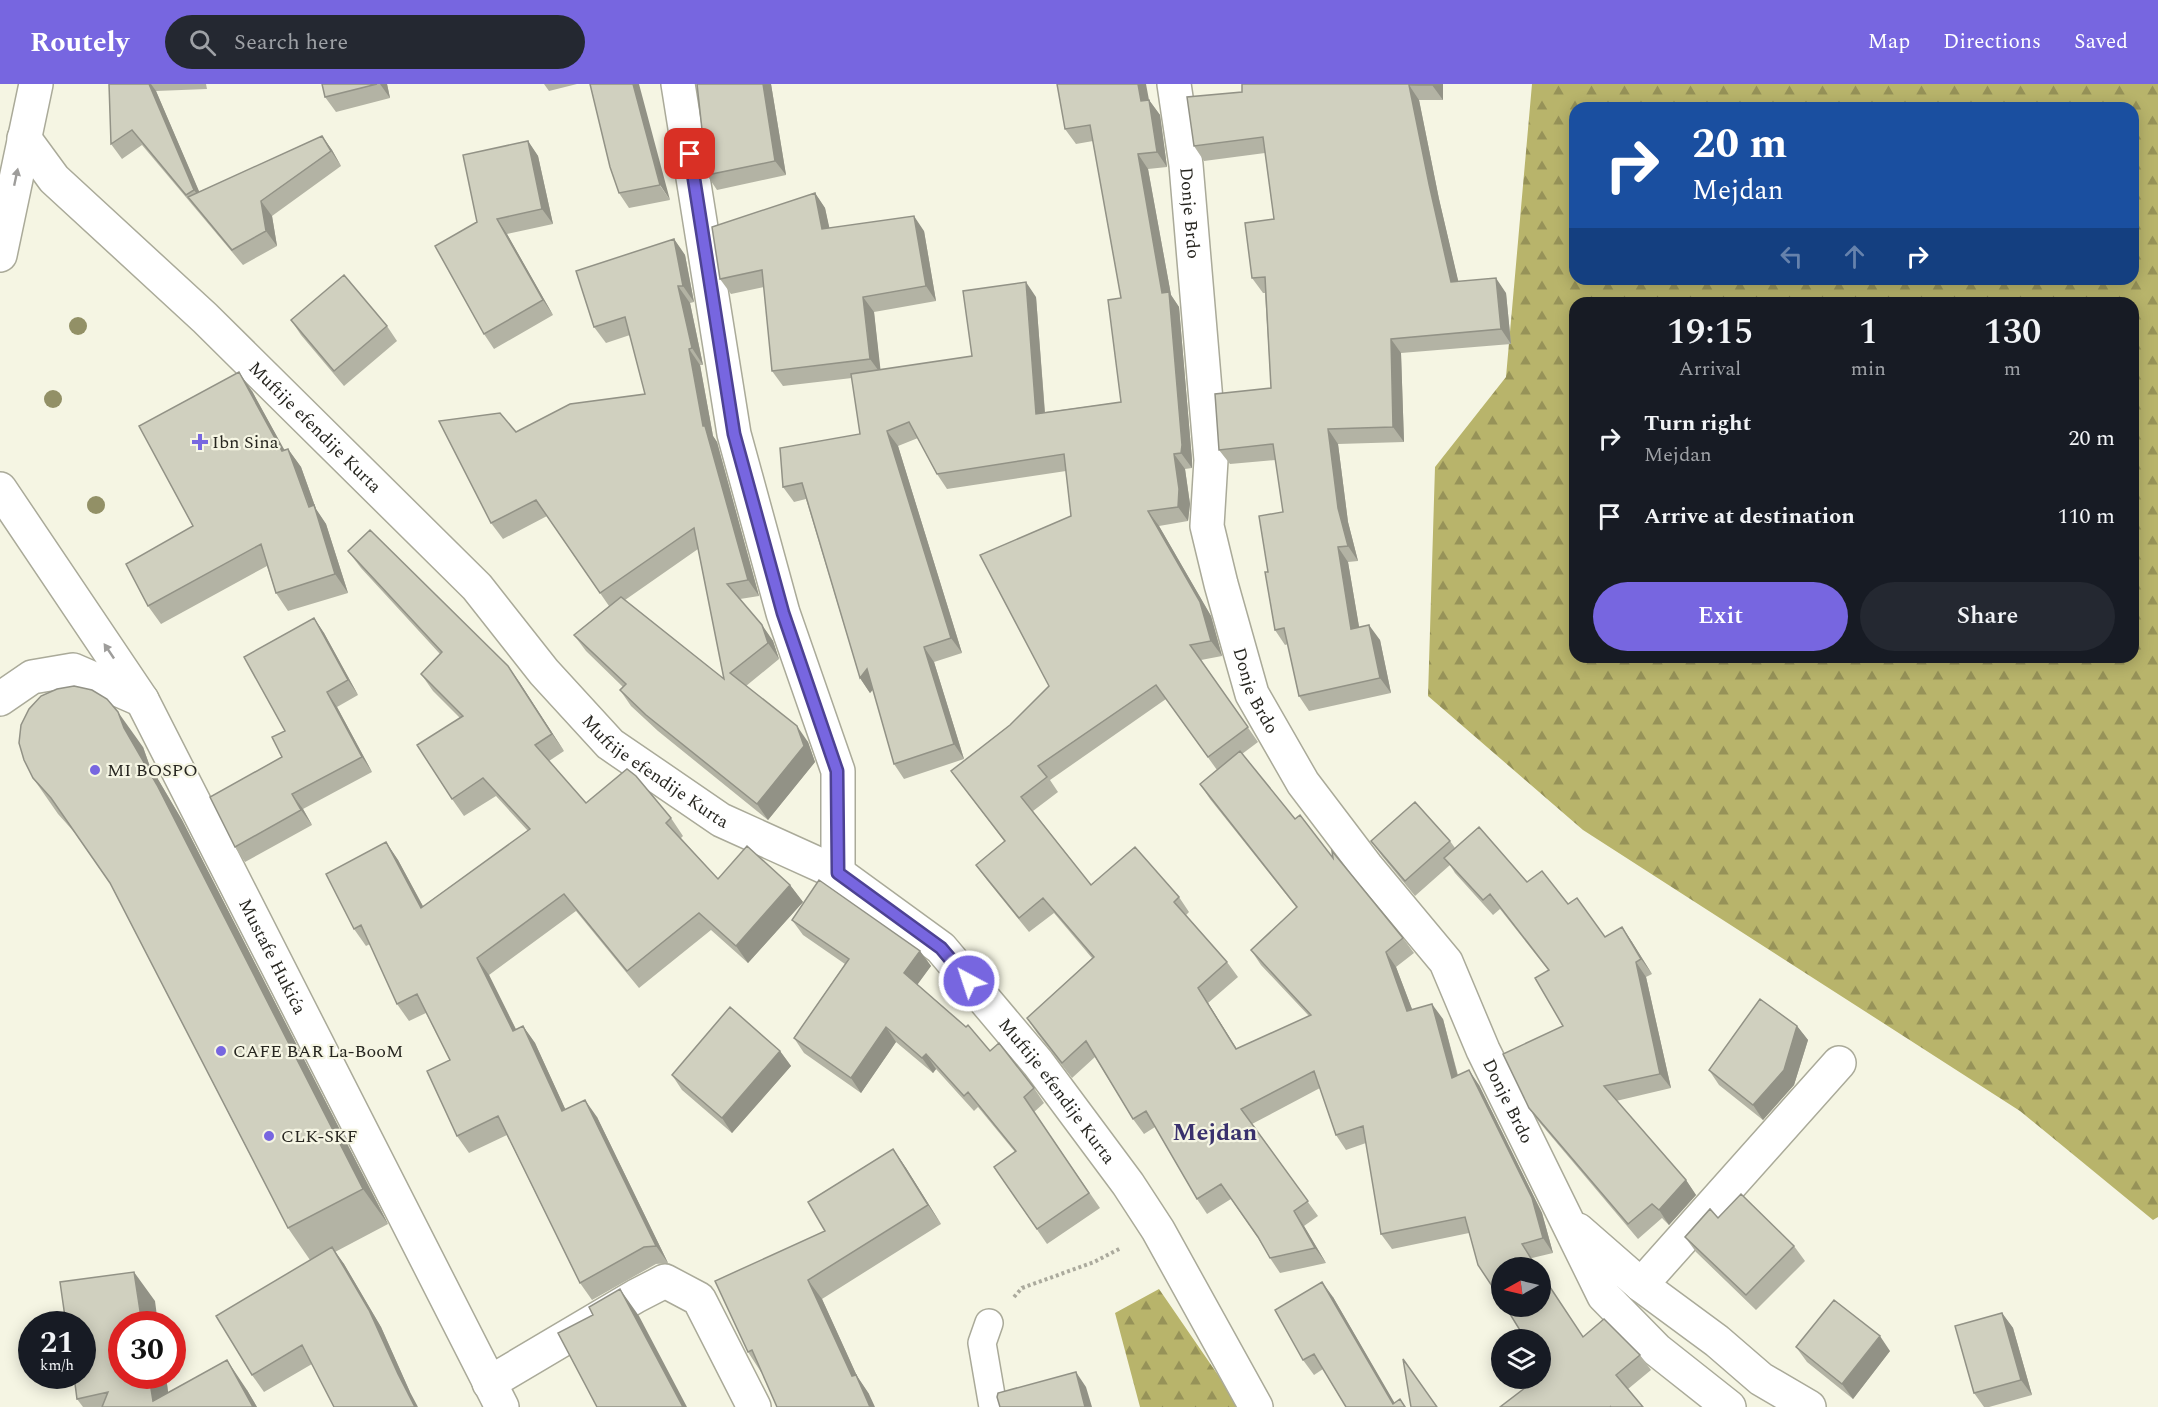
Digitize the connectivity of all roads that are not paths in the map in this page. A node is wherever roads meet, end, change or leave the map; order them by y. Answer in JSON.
{"nodes":[{"id":1,"x":36,"y":84,"type":"edge"},
{"id":2,"x":678,"y":84,"type":"edge"},
{"id":3,"x":1174,"y":84,"type":"edge"},
{"id":4,"x":24,"y":138,"type":"junction"},
{"id":5,"x":0,"y":255,"type":"edge"},
{"id":6,"x":0,"y":489,"type":"edge"},
{"id":7,"x":0,"y":699,"type":"edge"},
{"id":8,"x":142,"y":700,"type":"junction"},
{"id":9,"x":838,"y":873,"type":"junction"},
{"id":10,"x":1839,"y":1063,"type":"dead end"},
{"id":11,"x":1565,"y":1219,"type":"junction"},
{"id":12,"x":1641,"y":1284,"type":"junction"},
{"id":13,"x":988,"y":1323,"type":"road end"},
{"id":14,"x":496,"y":1395,"type":"edge"},
{"id":15,"x":754,"y":1407,"type":"edge"},
{"id":16,"x":993,"y":1407,"type":"edge"},
{"id":17,"x":1256,"y":1407,"type":"edge"},
{"id":18,"x":1730,"y":1407,"type":"edge"},
{"id":19,"x":1809,"y":1407,"type":"edge"}],
"edges":[{"from":1,"to":4,"type":"street"},
{"from":2,"to":9,"type":"street"},
{"from":3,"to":11,"type":"street","name":"Donje Brdo"},
{"from":5,"to":4,"type":"street","one_way":true},
{"from":4,"to":9,"type":"street","name":"Muftije efendije Kurta"},
{"from":8,"to":6,"type":"street","name":"Mustafe Hukića","one_way":true},
{"from":7,"to":8,"type":"street"},
{"from":8,"to":14,"type":"street","name":"Mustafe Hukića"},
{"from":9,"to":17,"type":"street","name":"Muftije efendije Kurta"},
{"from":10,"to":12,"type":"street"},
{"from":11,"to":12,"type":"street","name":"Donje Brdo"},
{"from":11,"to":18,"type":"street","name":"Donje Brdo"},
{"from":12,"to":19,"type":"street","name":"Donje Brdo"},
{"from":13,"to":16,"type":"lane"},
{"from":14,"to":15,"type":"street","name":"Mustafe Hukića"}]}
